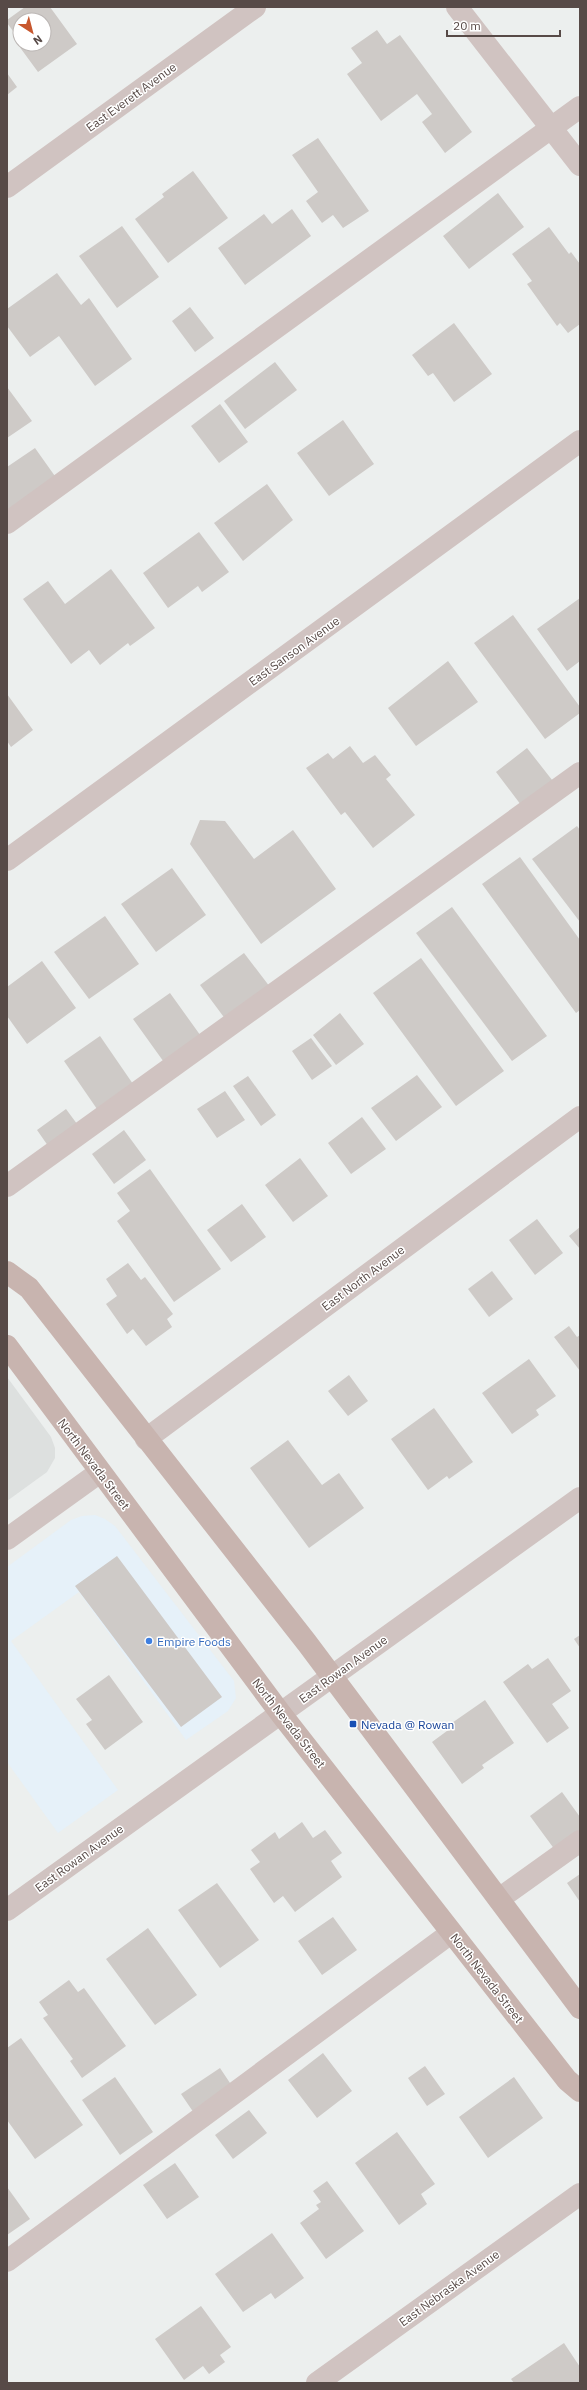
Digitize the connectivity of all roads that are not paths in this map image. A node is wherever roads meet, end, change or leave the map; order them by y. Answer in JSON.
{"nodes":[{"id":1,"x":255,"y":7,"type":"edge"},
{"id":2,"x":457,"y":7,"type":"edge"},
{"id":3,"x":580,"y":107,"type":"edge"},
{"id":4,"x":551,"y":128,"type":"junction"},
{"id":5,"x":580,"y":165,"type":"edge"},
{"id":6,"x":7,"y":187,"type":"edge"},
{"id":7,"x":580,"y":441,"type":"edge"},
{"id":8,"x":7,"y":523,"type":"edge"},
{"id":9,"x":580,"y":773,"type":"edge"},
{"id":10,"x":7,"y":860,"type":"edge"},
{"id":11,"x":580,"y":1117,"type":"edge"},
{"id":12,"x":7,"y":1186,"type":"edge"},
{"id":13,"x":7,"y":1272,"type":"edge"},
{"id":14,"x":7,"y":1346,"type":"edge"},
{"id":15,"x":146,"y":1439,"type":"junction"},
{"id":16,"x":100,"y":1472,"type":"junction"},
{"id":17,"x":580,"y":1498,"type":"edge"},
{"id":18,"x":7,"y":1539,"type":"edge"},
{"id":19,"x":333,"y":1677,"type":"junction"},
{"id":20,"x":281,"y":1714,"type":"junction"},
{"id":21,"x":580,"y":1841,"type":"edge"},
{"id":22,"x":499,"y":1899,"type":"junction"},
{"id":23,"x":7,"y":1910,"type":"edge"},
{"id":24,"x":451,"y":1933,"type":"junction"},
{"id":25,"x":580,"y":2008,"type":"edge"},
{"id":26,"x":580,"y":2091,"type":"edge"},
{"id":27,"x":580,"y":2194,"type":"edge"},
{"id":28,"x":7,"y":2261,"type":"edge"},
{"id":29,"x":317,"y":2383,"type":"edge"}],
"edges":[{"from":1,"to":6,"type":"street","name":"East Everett Avenue"},
{"from":2,"to":4,"type":"street"},
{"from":3,"to":4,"type":"street"},
{"from":4,"to":5,"type":"street"},
{"from":4,"to":8,"type":"street"},
{"from":7,"to":10,"type":"street","name":"East Sanson Avenue"},
{"from":9,"to":12,"type":"street"},
{"from":11,"to":15,"type":"street","name":"East North Avenue"},
{"from":13,"to":15,"type":"main road"},
{"from":14,"to":16,"type":"main road","name":"North Nevada Street"},
{"from":15,"to":19,"type":"main road"},
{"from":16,"to":18,"type":"street"},
{"from":16,"to":20,"type":"main road","name":"North Nevada Street"},
{"from":17,"to":19,"type":"street","name":"East Rowan Avenue"},
{"from":19,"to":20,"type":"street","name":"East Rowan Avenue"},
{"from":19,"to":22,"type":"main road"},
{"from":20,"to":23,"type":"street","name":"East Rowan Avenue"},
{"from":20,"to":24,"type":"main road","name":"North Nevada Street"},
{"from":21,"to":22,"type":"street"},
{"from":22,"to":25,"type":"main road"},
{"from":24,"to":26,"type":"main road","name":"North Nevada Street"},
{"from":24,"to":28,"type":"street"},
{"from":27,"to":29,"type":"street","name":"East Nebraska Avenue"}]}
